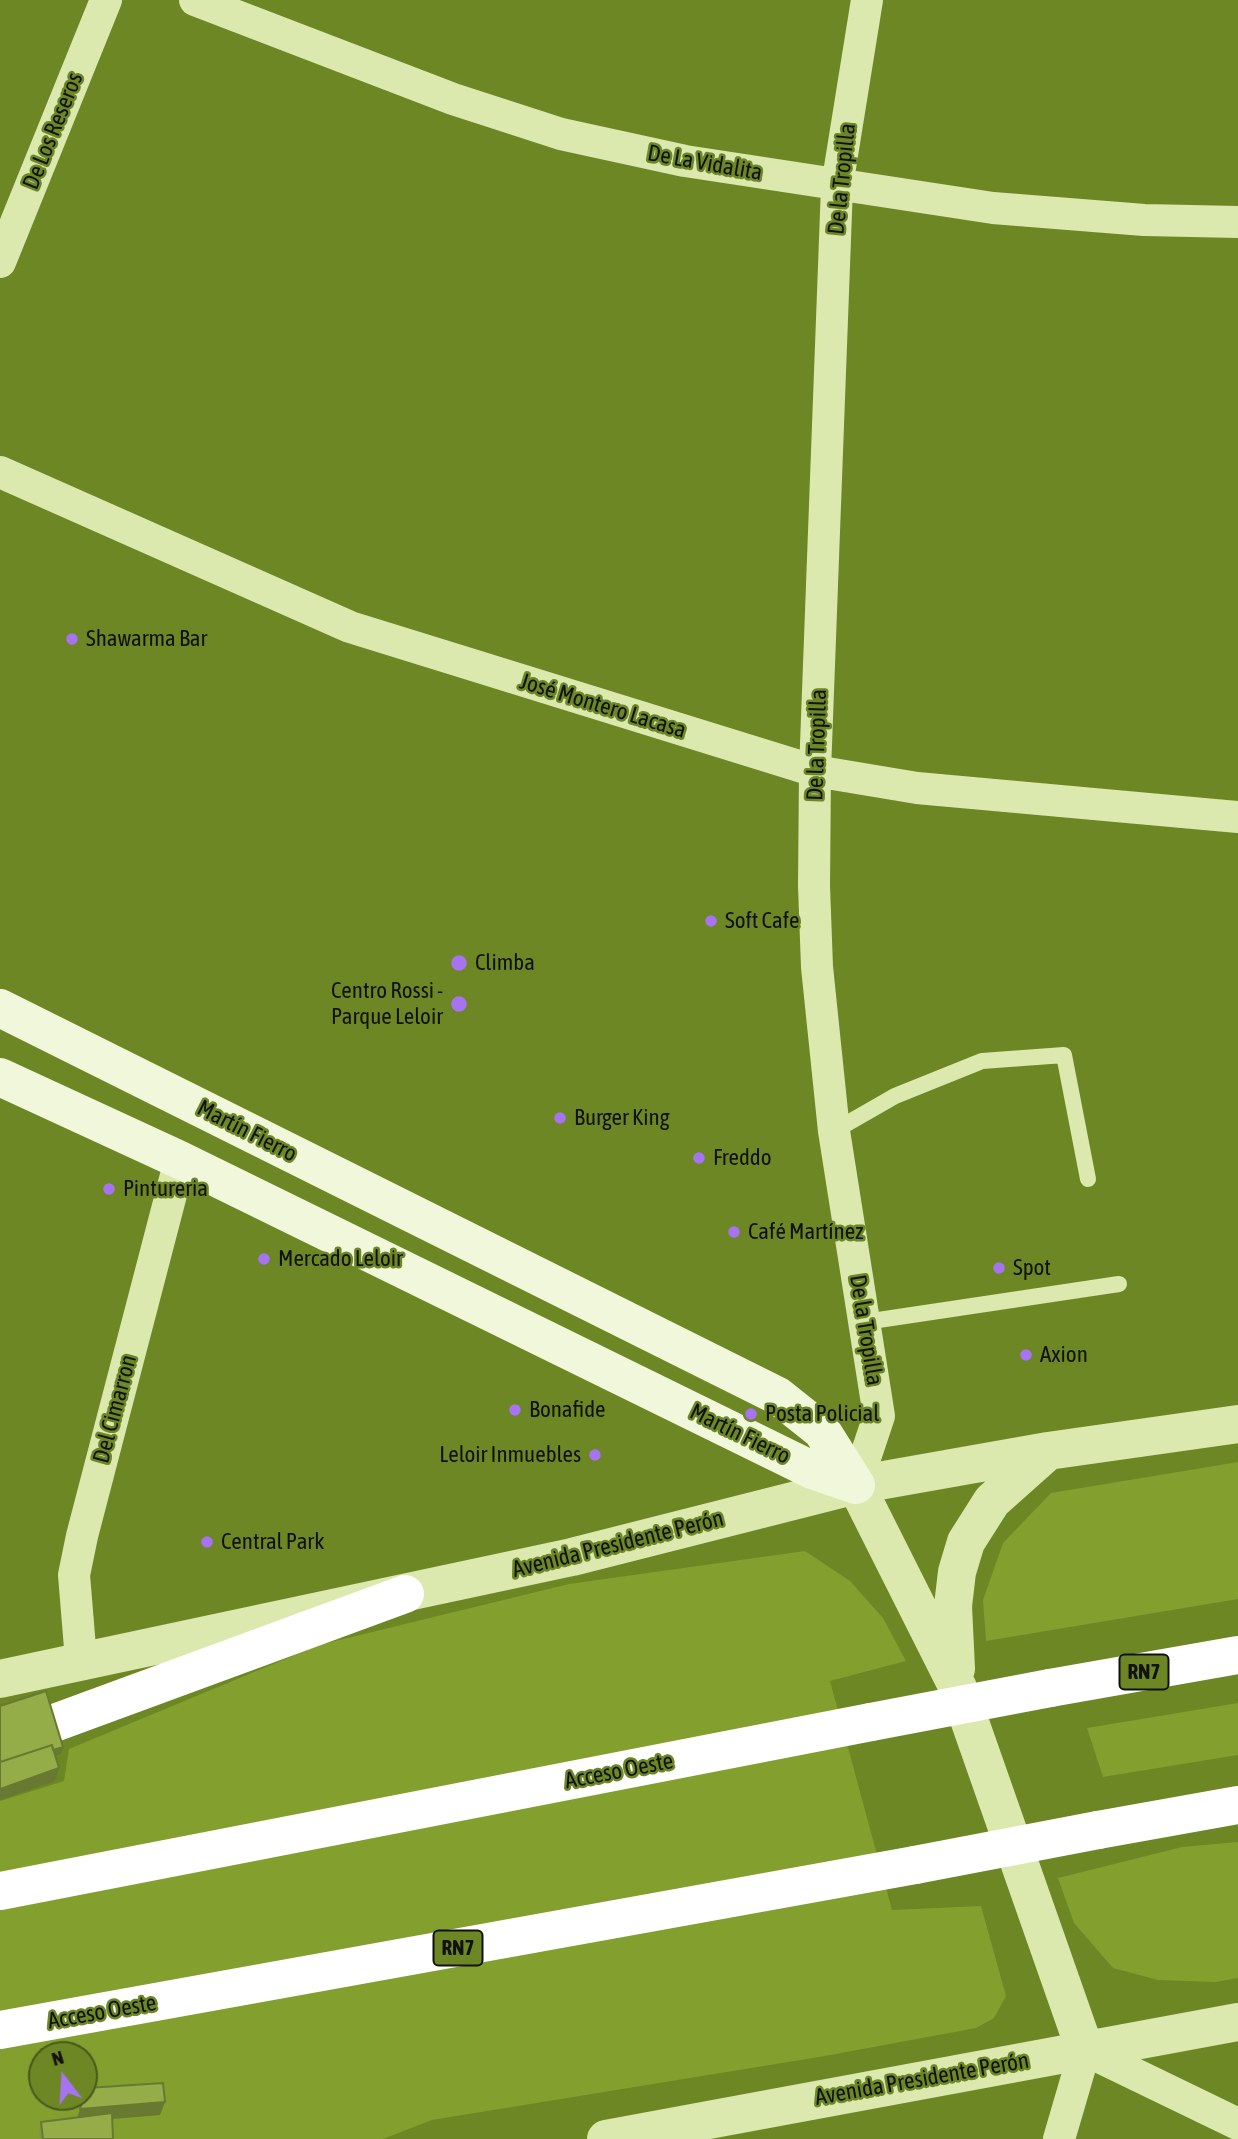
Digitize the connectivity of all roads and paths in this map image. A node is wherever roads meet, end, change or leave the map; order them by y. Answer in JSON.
{"nodes":[{"id":1,"x":106,"y":0,"type":"edge"},
{"id":2,"x":195,"y":0,"type":"edge"},
{"id":3,"x":867,"y":0,"type":"edge"},
{"id":4,"x":837,"y":186,"type":"junction"},
{"id":5,"x":1238,"y":222,"type":"edge"},
{"id":6,"x":0,"y":262,"type":"edge"},
{"id":7,"x":0,"y":472,"type":"edge"},
{"id":8,"x":816,"y":771,"type":"junction"},
{"id":9,"x":1238,"y":817,"type":"edge"},
{"id":10,"x":0,"y":1008,"type":"edge"},
{"id":11,"x":0,"y":1077,"type":"edge"},
{"id":12,"x":834,"y":1131,"type":"junction"},
{"id":13,"x":180,"y":1160,"type":"junction"},
{"id":14,"x":1088,"y":1179,"type":"dead end"},
{"id":15,"x":1119,"y":1284,"type":"dead end"},
{"id":16,"x":865,"y":1322,"type":"junction"},
{"id":17,"x":1238,"y":1424,"type":"edge"},
{"id":18,"x":1048,"y":1451,"type":"junction"},
{"id":19,"x":856,"y":1485,"type":"junction"},
{"id":20,"x":405,"y":1594,"type":"junction"},
{"id":21,"x":1238,"y":1655,"type":"edge"},
{"id":22,"x":80,"y":1660,"type":"junction"},
{"id":23,"x":0,"y":1679,"type":"edge"},
{"id":24,"x":958,"y":1688,"type":"junction"},
{"id":25,"x":0,"y":1743,"type":"edge"},
{"id":26,"x":1238,"y":1805,"type":"edge"},
{"id":27,"x":0,"y":1891,"type":"edge"},
{"id":28,"x":1238,"y":2022,"type":"edge"},
{"id":29,"x":0,"y":2030,"type":"edge"},
{"id":30,"x":1086,"y":2050,"type":"junction"},
{"id":31,"x":1238,"y":2124,"type":"edge"},
{"id":32,"x":606,"y":2139,"type":"edge"},
{"id":33,"x":1059,"y":2139,"type":"edge"}],
"edges":[{"from":1,"to":6,"type":"street","name":"De Los Reseros"},
{"from":2,"to":4,"type":"street","name":"De La Vidalita"},
{"from":3,"to":4,"type":"street","name":"De la Tropilla"},
{"from":4,"to":5,"type":"street","name":"De La Vidalita"},
{"from":4,"to":8,"type":"street","name":"De la Tropilla"},
{"from":7,"to":8,"type":"street","name":"José Montero Lacasa"},
{"from":8,"to":9,"type":"street","name":"José Montero Lacasa"},
{"from":8,"to":12,"type":"street","name":"De la Tropilla"},
{"from":10,"to":19,"type":"main road","name":"Martín Fierro"},
{"from":11,"to":13,"type":"main road","name":"Martín Fierro"},
{"from":12,"to":14,"type":"lane"},
{"from":12,"to":16,"type":"street","name":"De la Tropilla"},
{"from":13,"to":19,"type":"main road","name":"Martín Fierro"},
{"from":13,"to":22,"type":"street","name":"Del Cimarron"},
{"from":15,"to":16,"type":"lane"},
{"from":16,"to":19,"type":"street","name":"De la Tropilla"},
{"from":17,"to":18,"type":"street","name":"Avenida Presidente Perón"},
{"from":18,"to":19,"type":"street","name":"Avenida Presidente Perón"},
{"from":18,"to":24,"type":"street"},
{"from":19,"to":20,"type":"street","name":"Avenida Presidente Perón"},
{"from":19,"to":24,"type":"street"},
{"from":20,"to":22,"type":"street","name":"Avenida Presidente Perón"},
{"from":20,"to":25,"type":"highway"},
{"from":21,"to":27,"type":"highway","name":"Acceso Oeste","number":"RN7","bridge":true},
{"from":22,"to":23,"type":"street","name":"Avenida Presidente Perón"},
{"from":24,"to":30,"type":"street"},
{"from":26,"to":29,"type":"highway","name":"Acceso Oeste","number":"RN7","bridge":true},
{"from":28,"to":30,"type":"street","name":"Avenida Presidente Perón"},
{"from":30,"to":31,"type":"street"},
{"from":30,"to":32,"type":"street","name":"Avenida Presidente Perón"},
{"from":30,"to":33,"type":"street"}]}
